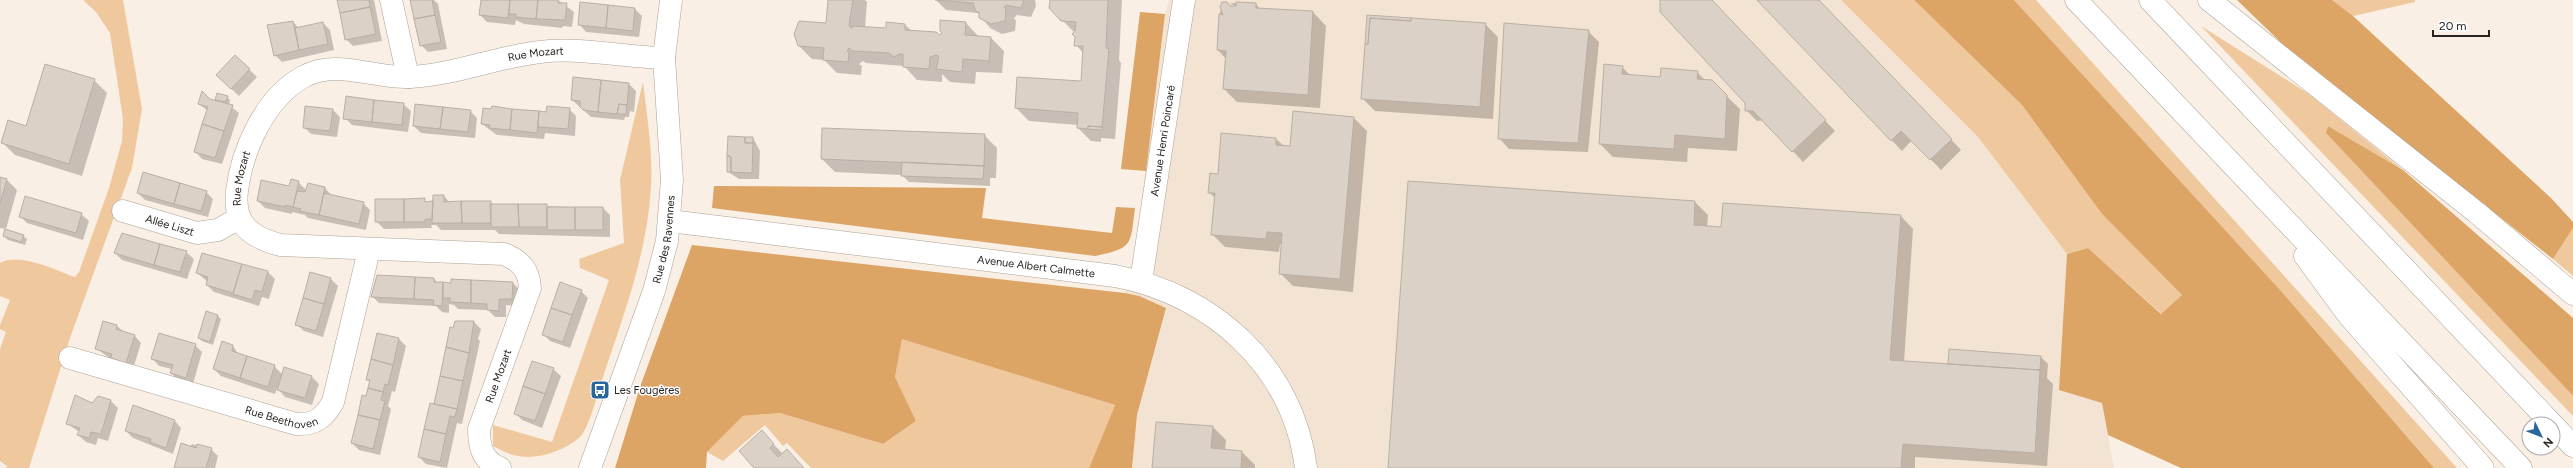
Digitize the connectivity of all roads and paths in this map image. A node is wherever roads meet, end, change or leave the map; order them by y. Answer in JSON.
{"nodes":[{"id":1,"x":391,"y":0,"type":"edge"},
{"id":2,"x":671,"y":0,"type":"edge"},
{"id":3,"x":1184,"y":0,"type":"edge"},
{"id":4,"x":2076,"y":0,"type":"edge"},
{"id":5,"x":2150,"y":0,"type":"edge"},
{"id":6,"x":2209,"y":0,"type":"edge"},
{"id":7,"x":664,"y":58,"type":"junction"},
{"id":8,"x":408,"y":77,"type":"junction"},
{"id":9,"x":123,"y":211,"type":"dead end"},
{"id":10,"x":2277,"y":211,"type":"junction"},
{"id":11,"x":240,"y":218,"type":"junction"},
{"id":12,"x":670,"y":221,"type":"junction"},
{"id":13,"x":369,"y":250,"type":"junction"},
{"id":14,"x":1141,"y":281,"type":"junction"},
{"id":15,"x":2573,"y":294,"type":"edge"},
{"id":16,"x":70,"y":358,"type":"dead end"},
{"id":17,"x":2545,"y":416,"type":"edge"},
{"id":18,"x":2561,"y":433,"type":"edge"},
{"id":19,"x":2573,"y":446,"type":"edge"},
{"id":20,"x":500,"y":468,"type":"edge"},
{"id":21,"x":590,"y":468,"type":"edge"},
{"id":22,"x":1306,"y":468,"type":"edge"},
{"id":23,"x":2483,"y":468,"type":"edge"},
{"id":24,"x":2521,"y":468,"type":"edge"}],
"edges":[{"from":1,"to":8,"type":"main road"},
{"from":2,"to":7,"type":"main road","name":"Rue des Ravennes"},
{"from":3,"to":14,"type":"main road","name":"Avenue Henri Poincaré"},
{"from":4,"to":10,"type":"main road"},
{"from":5,"to":17,"type":"main road"},
{"from":6,"to":15,"type":"main road"},
{"from":7,"to":8,"type":"main road","name":"Rue Mozart"},
{"from":7,"to":12,"type":"main road","name":"Rue des Ravennes"},
{"from":8,"to":11,"type":"main road","name":"Rue Mozart"},
{"from":9,"to":11,"type":"main road","name":"Allée Liszt"},
{"from":10,"to":23,"type":"main road"},
{"from":10,"to":24,"type":"main road"},
{"from":11,"to":13,"type":"main road","name":"Rue Mozart"},
{"from":12,"to":14,"type":"main road","name":"Avenue Albert Calmette"},
{"from":12,"to":21,"type":"main road","name":"Rue des Ravennes"},
{"from":13,"to":16,"type":"main road","name":"Rue Beethoven"},
{"from":13,"to":20,"type":"main road","name":"Rue Mozart"},
{"from":14,"to":22,"type":"main road","name":"Avenue Albert Calmette"},
{"from":18,"to":19,"type":"main road"}]}
